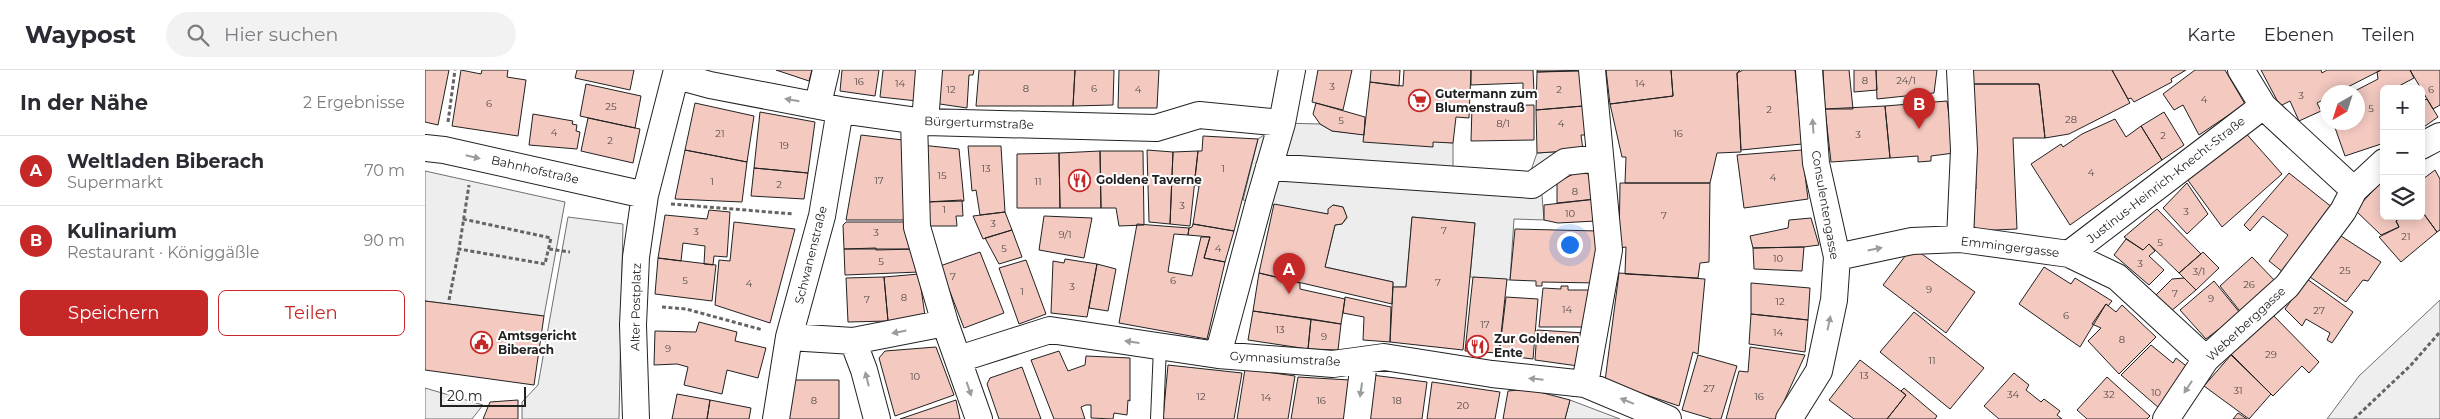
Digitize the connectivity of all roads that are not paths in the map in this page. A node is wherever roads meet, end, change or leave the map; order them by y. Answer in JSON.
{"nodes":[{"id":1,"x":826,"y":70,"type":"edge"},
{"id":2,"x":929,"y":70,"type":"edge"},
{"id":3,"x":1292,"y":70,"type":"edge"},
{"id":4,"x":1592,"y":70,"type":"edge"},
{"id":5,"x":1809,"y":70,"type":"edge"},
{"id":6,"x":1960,"y":70,"type":"edge"},
{"id":7,"x":2241,"y":70,"type":"edge"},
{"id":8,"x":677,"y":73,"type":"edge"},
{"id":9,"x":2263,"y":106,"type":"junction"},
{"id":10,"x":829,"y":107,"type":"junction"},
{"id":11,"x":919,"y":121,"type":"junction"},
{"id":12,"x":1283,"y":123,"type":"junction"},
{"id":13,"x":2440,"y":136,"type":"edge"},
{"id":14,"x":2425,"y":144,"type":"edge"},
{"id":15,"x":435,"y":149,"type":"edge"},
{"id":16,"x":1599,"y":158,"type":"junction"},
{"id":17,"x":2380,"y":166,"type":"edge"},
{"id":18,"x":1269,"y":167,"type":"junction"},
{"id":19,"x":2354,"y":190,"type":"junction"},
{"id":20,"x":645,"y":195,"type":"junction"},
{"id":21,"x":1960,"y":239,"type":"junction"},
{"id":22,"x":2069,"y":254,"type":"junction"},
{"id":23,"x":1837,"y":257,"type":"junction"},
{"id":24,"x":945,"y":323,"type":"junction"},
{"id":25,"x":789,"y":337,"type":"junction"},
{"id":26,"x":853,"y":341,"type":"junction"},
{"id":27,"x":1160,"y":346,"type":"junction"},
{"id":28,"x":1218,"y":355,"type":"junction"},
{"id":29,"x":959,"y":359,"type":"junction"},
{"id":30,"x":2206,"y":359,"type":"junction"},
{"id":31,"x":1364,"y":361,"type":"junction"},
{"id":32,"x":1585,"y":384,"type":"junction"},
{"id":33,"x":636,"y":419,"type":"edge"},
{"id":34,"x":777,"y":419,"type":"edge"},
{"id":35,"x":877,"y":419,"type":"edge"},
{"id":36,"x":979,"y":419,"type":"edge"},
{"id":37,"x":1157,"y":419,"type":"edge"},
{"id":38,"x":1357,"y":419,"type":"edge"},
{"id":39,"x":1668,"y":419,"type":"edge"},
{"id":40,"x":1789,"y":419,"type":"edge"},
{"id":41,"x":2166,"y":419,"type":"edge"}],
"edges":[{"from":1,"to":10,"type":"street","name":"Schwanenstraße"},
{"from":2,"to":11,"type":"street"},
{"from":3,"to":12,"type":"street"},
{"from":4,"to":16,"type":"street"},
{"from":23,"to":5,"type":"street","name":"Consulentengasse","one_way":true},
{"from":6,"to":21,"type":"street"},
{"from":7,"to":9,"type":"street"},
{"from":10,"to":8,"type":"street","name":"Bürgerturmstraße","one_way":true},
{"from":8,"to":20,"type":"street","name":"Bürgerturmstraße"},
{"from":9,"to":19,"type":"street"},
{"from":9,"to":22,"type":"street","name":"Justinus-Heinrich-Knecht-Straße"},
{"from":10,"to":11,"type":"street","name":"Bürgerturmstraße"},
{"from":10,"to":25,"type":"street","name":"Schwanenstraße"},
{"from":11,"to":12,"type":"street","name":"Bürgerturmstraße"},
{"from":11,"to":24,"type":"street"},
{"from":12,"to":18,"type":"street"},
{"from":13,"to":14,"type":"street"},
{"from":15,"to":20,"type":"street","name":"Bahnhofstraße","one_way":true},
{"from":16,"to":18,"type":"street"},
{"from":16,"to":32,"type":"street"},
{"from":17,"to":19,"type":"street","name":"Weberberggasse"},
{"from":18,"to":28,"type":"street"},
{"from":19,"to":30,"type":"street","name":"Weberberggasse"},
{"from":20,"to":33,"type":"street","name":"Alter Postplatz"},
{"from":21,"to":22,"type":"street","name":"Emmingergasse"},
{"from":23,"to":21,"type":"street","name":"Emmingergasse","one_way":true},
{"from":22,"to":30,"type":"street","name":"Emmingergasse"},
{"from":40,"to":23,"type":"street","name":"Consulentengasse","one_way":true},
{"from":24,"to":26,"type":"street","one_way":true},
{"from":24,"to":29,"type":"street"},
{"from":25,"to":26,"type":"street"},
{"from":25,"to":34,"type":"street","name":"Schwanenstraße"},
{"from":35,"to":26,"type":"street","one_way":true},
{"from":27,"to":28,"type":"street","name":"Gymnasiumstraße"},
{"from":27,"to":29,"type":"street","name":"Gymnasiumstraße","one_way":true},
{"from":27,"to":37,"type":"lane"},
{"from":28,"to":31,"type":"street","name":"Gymnasiumstraße"},
{"from":29,"to":36,"type":"street","one_way":true},
{"from":30,"to":41,"type":"street","name":"Weberberggasse","one_way":true},
{"from":32,"to":31,"type":"street","name":"Gymnasiumstraße","one_way":true},
{"from":31,"to":38,"type":"street","one_way":true},
{"from":39,"to":32,"type":"street","name":"Gymnasiumstraße","one_way":true}]}
